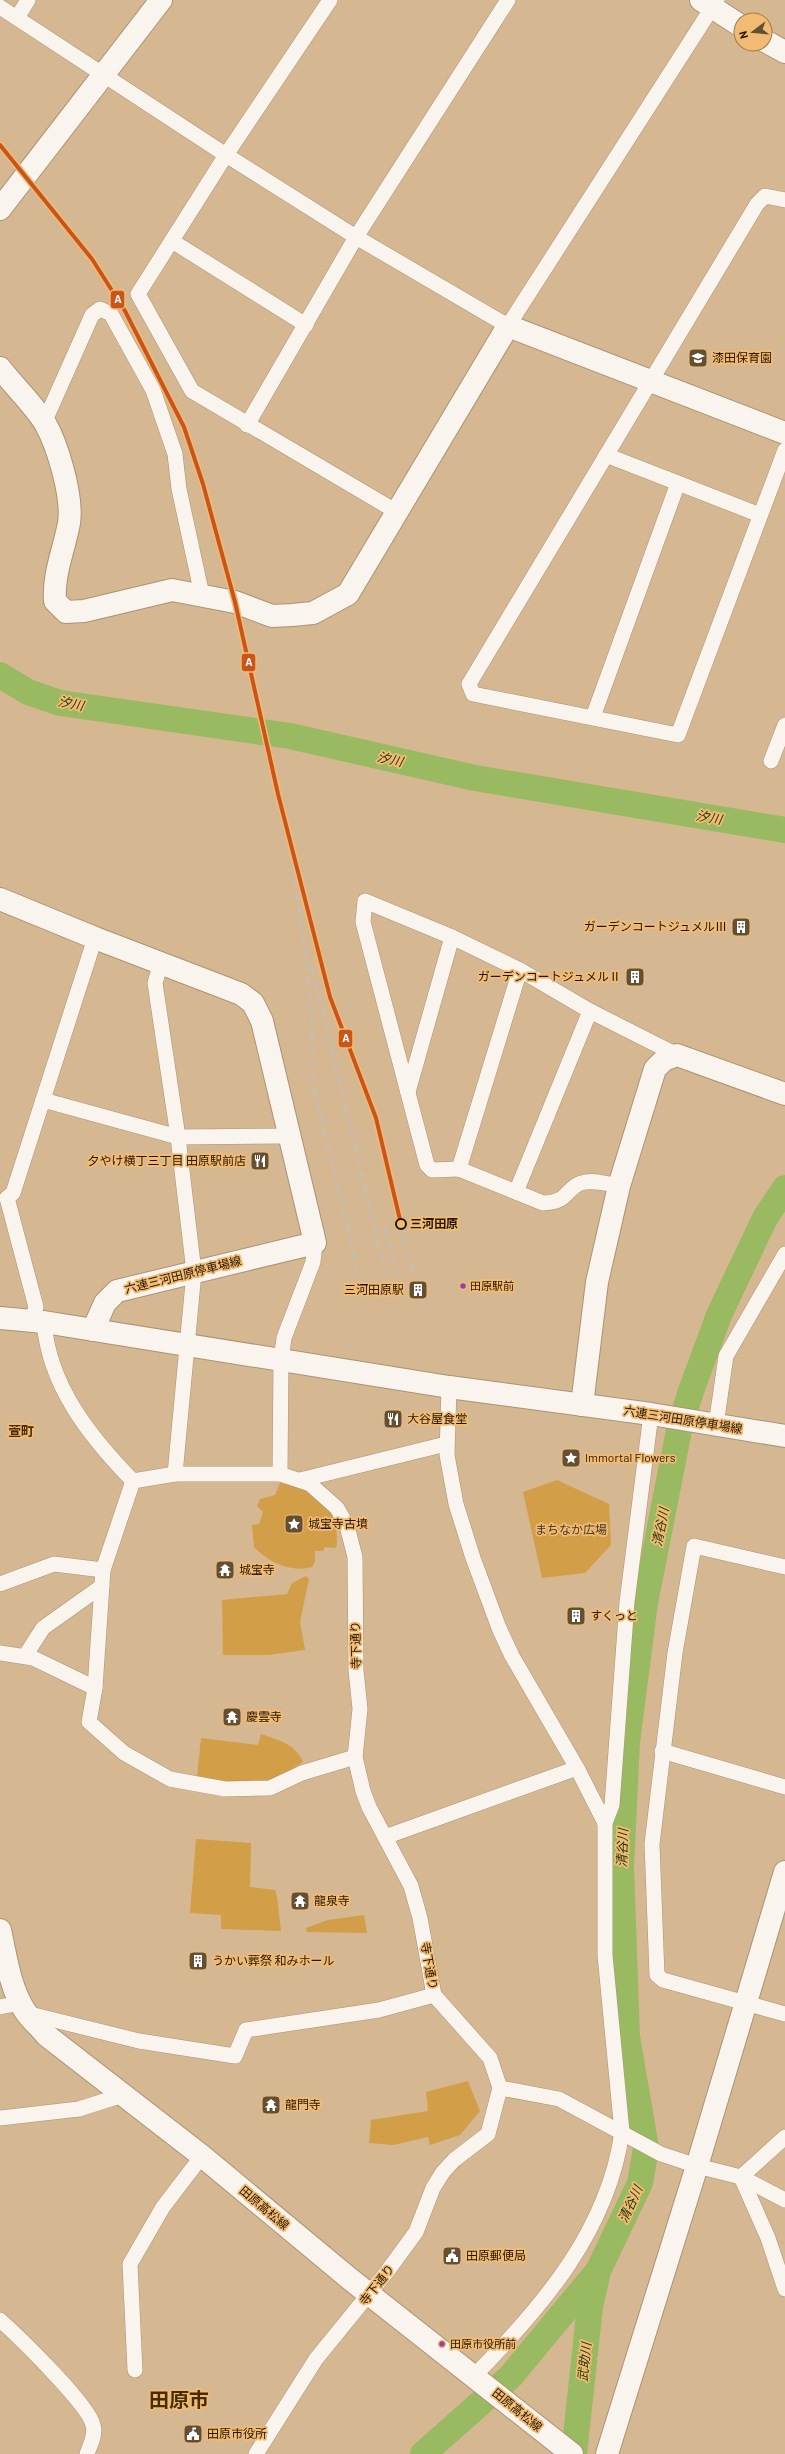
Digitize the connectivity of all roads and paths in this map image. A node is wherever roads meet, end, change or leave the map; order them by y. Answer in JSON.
{"nodes":[{"id":1,"x":28,"y":0,"type":"edge"},
{"id":2,"x":161,"y":0,"type":"edge"},
{"id":3,"x":330,"y":0,"type":"edge"},
{"id":4,"x":508,"y":0,"type":"edge"},
{"id":5,"x":710,"y":2,"type":"edge"},
{"id":6,"x":0,"y":7,"type":"edge"},
{"id":7,"x":16,"y":18,"type":"junction"},
{"id":8,"x":733,"y":20,"type":"edge"},
{"id":9,"x":773,"y":45,"type":"edge"},
{"id":10,"x":785,"y":52,"type":"edge"},
{"id":11,"x":103,"y":76,"type":"junction"},
{"id":12,"x":226,"y":155,"type":"junction"},
{"id":13,"x":785,"y":200,"type":"edge"},
{"id":14,"x":0,"y":209,"type":"edge"},
{"id":15,"x":356,"y":237,"type":"junction"},
{"id":16,"x":172,"y":241,"type":"junction"},
{"id":17,"x":306,"y":325,"type":"junction"},
{"id":18,"x":508,"y":326,"type":"junction"},
{"id":19,"x":0,"y":368,"type":"edge"},
{"id":20,"x":653,"y":381,"type":"junction"},
{"id":21,"x":44,"y":423,"type":"junction"},
{"id":22,"x":247,"y":424,"type":"junction"},
{"id":23,"x":785,"y":433,"type":"edge"},
{"id":24,"x":785,"y":450,"type":"edge"},
{"id":25,"x":606,"y":455,"type":"junction"},
{"id":26,"x":678,"y":483,"type":"junction"},
{"id":27,"x":397,"y":512,"type":"junction"},
{"id":28,"x":760,"y":515,"type":"junction"},
{"id":29,"x":202,"y":595,"type":"junction"},
{"id":30,"x":593,"y":717,"type":"junction"},
{"id":31,"x":785,"y":725,"type":"edge"},
{"id":32,"x":771,"y":761,"type":"dead end"},
{"id":33,"x":0,"y":899,"type":"edge"},
{"id":34,"x":452,"y":937,"type":"junction"},
{"id":35,"x":95,"y":938,"type":"junction"},
{"id":36,"x":161,"y":962,"type":"junction"},
{"id":37,"x":520,"y":970,"type":"junction"},
{"id":38,"x":590,"y":1011,"type":"junction"},
{"id":39,"x":677,"y":1055,"type":"junction"},
{"id":40,"x":408,"y":1093,"type":"junction"},
{"id":41,"x":785,"y":1094,"type":"edge"},
{"id":42,"x":43,"y":1100,"type":"junction"},
{"id":43,"x":290,"y":1136,"type":"junction"},
{"id":44,"x":178,"y":1137,"type":"junction"},
{"id":45,"x":459,"y":1169,"type":"junction"},
{"id":46,"x":619,"y":1186,"type":"junction"},
{"id":47,"x":516,"y":1192,"type":"junction"},
{"id":48,"x":4,"y":1197,"type":"edge"},
{"id":49,"x":315,"y":1243,"type":"junction"},
{"id":50,"x":785,"y":1254,"type":"edge"},
{"id":51,"x":194,"y":1272,"type":"junction"},
{"id":52,"x":0,"y":1318,"type":"edge"},
{"id":53,"x":38,"y":1322,"type":"junction"},
{"id":54,"x":93,"y":1330,"type":"junction"},
{"id":55,"x":187,"y":1347,"type":"junction"},
{"id":56,"x":281,"y":1360,"type":"junction"},
{"id":57,"x":449,"y":1387,"type":"junction"},
{"id":58,"x":582,"y":1405,"type":"junction"},
{"id":59,"x":656,"y":1415,"type":"junction"},
{"id":60,"x":712,"y":1425,"type":"junction"},
{"id":61,"x":785,"y":1436,"type":"edge"},
{"id":62,"x":446,"y":1444,"type":"junction"},
{"id":63,"x":175,"y":1474,"type":"junction"},
{"id":64,"x":280,"y":1474,"type":"junction"},
{"id":65,"x":300,"y":1480,"type":"junction"},
{"id":66,"x":133,"y":1481,"type":"junction"},
{"id":67,"x":785,"y":1567,"type":"edge"},
{"id":68,"x":104,"y":1570,"type":"junction"},
{"id":69,"x":0,"y":1584,"type":"edge"},
{"id":70,"x":102,"y":1586,"type":"junction"},
{"id":71,"x":0,"y":1653,"type":"edge"},
{"id":72,"x":25,"y":1656,"type":"junction"},
{"id":73,"x":95,"y":1688,"type":"junction"},
{"id":74,"x":662,"y":1751,"type":"junction"},
{"id":75,"x":355,"y":1757,"type":"junction"},
{"id":76,"x":577,"y":1768,"type":"junction"},
{"id":77,"x":785,"y":1787,"type":"edge"},
{"id":78,"x":605,"y":1823,"type":"junction"},
{"id":79,"x":385,"y":1837,"type":"junction"},
{"id":80,"x":785,"y":1872,"type":"edge"},
{"id":81,"x":0,"y":1930,"type":"edge"},
{"id":82,"x":434,"y":1994,"type":"junction"},
{"id":83,"x":745,"y":2002,"type":"junction"},
{"id":84,"x":16,"y":2008,"type":"edge"},
{"id":85,"x":785,"y":2014,"type":"edge"},
{"id":86,"x":500,"y":2088,"type":"junction"},
{"id":87,"x":123,"y":2095,"type":"junction"},
{"id":88,"x":0,"y":2118,"type":"edge"},
{"id":89,"x":625,"y":2133,"type":"junction"},
{"id":90,"x":785,"y":2137,"type":"edge"},
{"id":91,"x":202,"y":2156,"type":"junction"},
{"id":92,"x":697,"y":2166,"type":"junction"},
{"id":93,"x":740,"y":2177,"type":"junction"},
{"id":94,"x":785,"y":2200,"type":"edge"},
{"id":95,"x":785,"y":2289,"type":"edge"},
{"id":96,"x":369,"y":2294,"type":"junction"},
{"id":97,"x":0,"y":2320,"type":"edge"},
{"id":98,"x":135,"y":2370,"type":"dead end"},
{"id":99,"x":477,"y":2378,"type":"junction"},
{"id":100,"x":87,"y":2454,"type":"edge"},
{"id":101,"x":256,"y":2454,"type":"edge"},
{"id":102,"x":572,"y":2454,"type":"edge"},
{"id":103,"x":607,"y":2454,"type":"edge"}],
"edges":[{"from":1,"to":7,"type":"street"},
{"from":2,"to":11,"type":"street"},
{"from":3,"to":12,"type":"street"},
{"from":4,"to":15,"type":"street"},
{"from":5,"to":8,"type":"street"},
{"from":5,"to":18,"type":"street"},
{"from":6,"to":7,"type":"street"},
{"from":7,"to":11,"type":"street"},
{"from":9,"to":10,"type":"street"},
{"from":11,"to":12,"type":"street"},
{"from":11,"to":14,"type":"street"},
{"from":12,"to":15,"type":"street"},
{"from":12,"to":16,"type":"street"},
{"from":13,"to":20,"type":"street"},
{"from":15,"to":17,"type":"street"},
{"from":15,"to":18,"type":"street"},
{"from":16,"to":17,"type":"street"},
{"from":16,"to":22,"type":"street"},
{"from":17,"to":22,"type":"street"},
{"from":18,"to":20,"type":"street"},
{"from":18,"to":27,"type":"street"},
{"from":19,"to":21,"type":"street"},
{"from":20,"to":23,"type":"street"},
{"from":20,"to":25,"type":"street"},
{"from":21,"to":29,"type":"street"},
{"from":21,"to":29,"type":"street"},
{"from":22,"to":27,"type":"street"},
{"from":24,"to":28,"type":"street"},
{"from":25,"to":26,"type":"street"},
{"from":25,"to":30,"type":"street"},
{"from":26,"to":28,"type":"street"},
{"from":26,"to":30,"type":"street"},
{"from":27,"to":29,"type":"street"},
{"from":28,"to":30,"type":"street"},
{"from":31,"to":32,"type":"street"},
{"from":33,"to":35,"type":"street"},
{"from":34,"to":37,"type":"street"},
{"from":34,"to":40,"type":"street"},
{"from":34,"to":40,"type":"street"},
{"from":35,"to":36,"type":"street"},
{"from":35,"to":42,"type":"street"},
{"from":36,"to":43,"type":"street"},
{"from":36,"to":44,"type":"street"},
{"from":37,"to":38,"type":"street"},
{"from":37,"to":45,"type":"street"},
{"from":38,"to":39,"type":"street"},
{"from":38,"to":47,"type":"street"},
{"from":39,"to":41,"type":"street"},
{"from":39,"to":46,"type":"street"},
{"from":40,"to":45,"type":"street"},
{"from":42,"to":44,"type":"street"},
{"from":42,"to":48,"type":"street"},
{"from":43,"to":44,"type":"street"},
{"from":43,"to":49,"type":"street"},
{"from":44,"to":51,"type":"street"},
{"from":45,"to":47,"type":"street"},
{"from":46,"to":47,"type":"street"},
{"from":46,"to":58,"type":"street"},
{"from":48,"to":53,"type":"street"},
{"from":49,"to":51,"type":"street","name":"六連三河田原停車場線"},
{"from":49,"to":56,"type":"street"},
{"from":50,"to":60,"type":"street"},
{"from":51,"to":54,"type":"street","name":"六連三河田原停車場線"},
{"from":51,"to":55,"type":"street"},
{"from":52,"to":53,"type":"street"},
{"from":53,"to":54,"type":"street"},
{"from":53,"to":66,"type":"street"},
{"from":54,"to":55,"type":"street","name":"六連三河田原停車場線"},
{"from":55,"to":56,"type":"street","name":"六連三河田原停車場線"},
{"from":55,"to":63,"type":"street"},
{"from":56,"to":57,"type":"street","name":"六連三河田原停車場線"},
{"from":56,"to":64,"type":"street"},
{"from":57,"to":58,"type":"street","name":"六連三河田原停車場線"},
{"from":57,"to":62,"type":"street"},
{"from":58,"to":59,"type":"street","name":"六連三河田原停車場線"},
{"from":59,"to":60,"type":"street","name":"六連三河田原停車場線"},
{"from":59,"to":78,"type":"street"},
{"from":60,"to":61,"type":"street","name":"六連三河田原停車場線"},
{"from":62,"to":65,"type":"street"},
{"from":62,"to":76,"type":"street"},
{"from":63,"to":64,"type":"street","name":"寺下通り"},
{"from":63,"to":66,"type":"street","name":"寺下通り"},
{"from":64,"to":65,"type":"street","name":"寺下通り"},
{"from":65,"to":75,"type":"street","name":"寺下通り"},
{"from":66,"to":68,"type":"street"},
{"from":67,"to":74,"type":"street"},
{"from":68,"to":69,"type":"street"},
{"from":68,"to":70,"type":"street"},
{"from":70,"to":72,"type":"street"},
{"from":70,"to":73,"type":"street"},
{"from":71,"to":72,"type":"street"},
{"from":72,"to":73,"type":"street"},
{"from":73,"to":75,"type":"street"},
{"from":74,"to":77,"type":"street"},
{"from":74,"to":83,"type":"street"},
{"from":75,"to":79,"type":"street","name":"寺下通り"},
{"from":76,"to":78,"type":"street"},
{"from":76,"to":79,"type":"street"},
{"from":78,"to":89,"type":"street"},
{"from":79,"to":82,"type":"street","name":"寺下通り"},
{"from":80,"to":83,"type":"street"},
{"from":81,"to":84,"type":"street","name":"田原高松線"},
{"from":82,"to":84,"type":"street"},
{"from":82,"to":86,"type":"street","name":"寺下通り"},
{"from":83,"to":85,"type":"street"},
{"from":83,"to":92,"type":"street"},
{"from":84,"to":87,"type":"street","name":"田原高松線"},
{"from":86,"to":89,"type":"street"},
{"from":86,"to":96,"type":"street","name":"寺下通り"},
{"from":87,"to":88,"type":"street"},
{"from":87,"to":91,"type":"street","name":"田原高松線"},
{"from":89,"to":92,"type":"street"},
{"from":89,"to":99,"type":"street"},
{"from":90,"to":93,"type":"street"},
{"from":91,"to":96,"type":"street","name":"田原高松線"},
{"from":91,"to":98,"type":"street"},
{"from":92,"to":93,"type":"street"},
{"from":92,"to":103,"type":"street"},
{"from":93,"to":94,"type":"street"},
{"from":93,"to":95,"type":"street"},
{"from":96,"to":99,"type":"street","name":"田原高松線"},
{"from":96,"to":101,"type":"street","name":"寺下通り"},
{"from":97,"to":100,"type":"street"},
{"from":99,"to":102,"type":"street","name":"田原高松線"}]}
